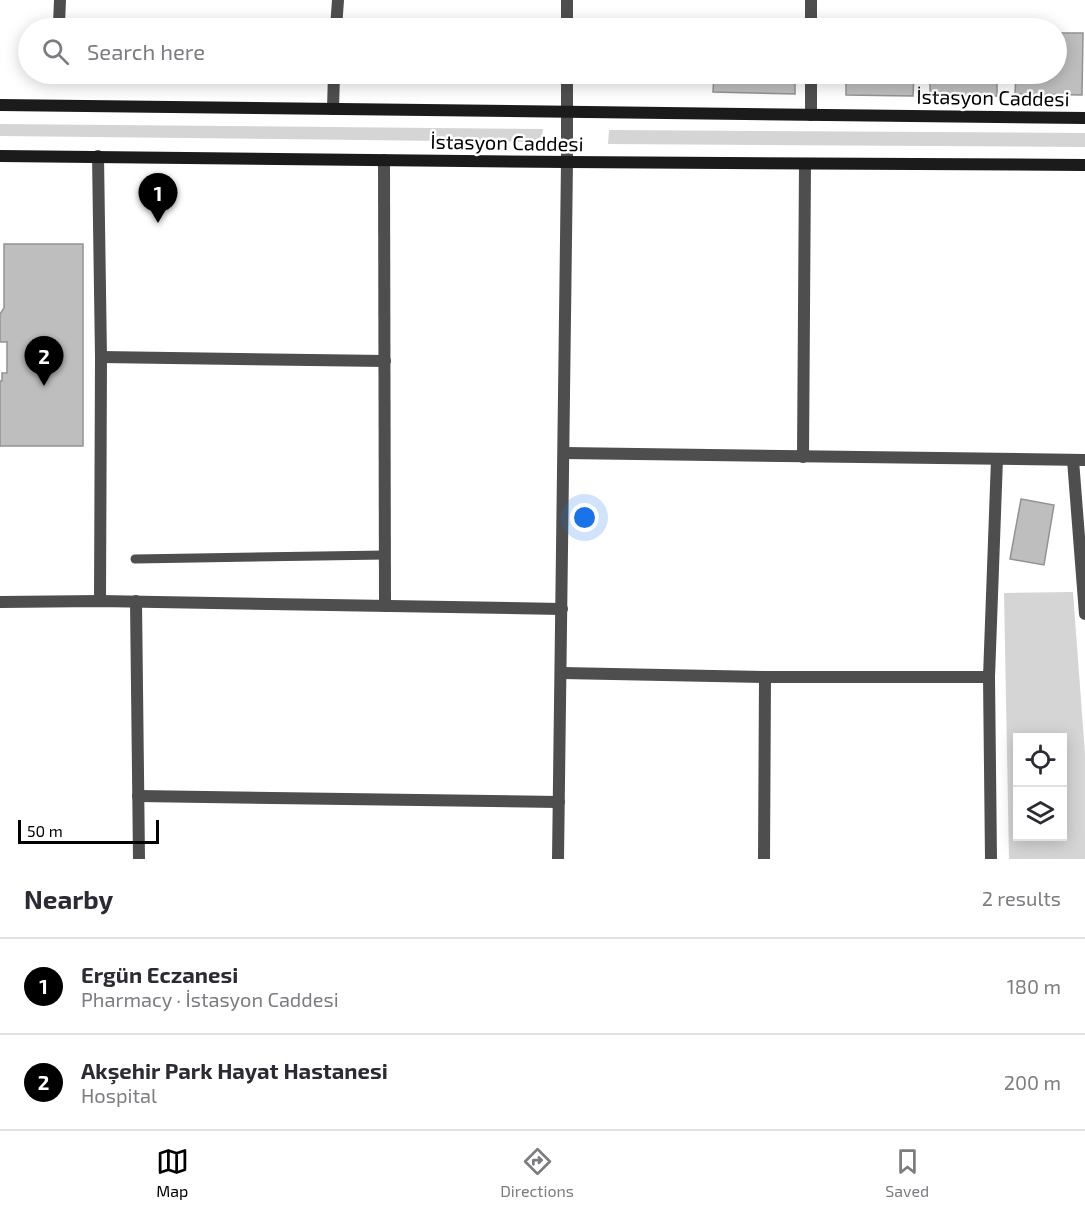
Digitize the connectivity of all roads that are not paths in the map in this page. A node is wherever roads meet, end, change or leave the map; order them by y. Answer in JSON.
{"nodes":[{"id":1,"x":60,"y":0,"type":"edge"},
{"id":2,"x":338,"y":0,"type":"edge"},
{"id":3,"x":567,"y":0,"type":"edge"},
{"id":4,"x":811,"y":0,"type":"edge"},
{"id":5,"x":59,"y":18,"type":"edge"},
{"id":6,"x":337,"y":18,"type":"edge"},
{"id":7,"x":567,"y":18,"type":"edge"},
{"id":8,"x":811,"y":18,"type":"edge"},
{"id":9,"x":334,"y":84,"type":"edge"},
{"id":10,"x":567,"y":84,"type":"edge"},
{"id":11,"x":811,"y":84,"type":"edge"},
{"id":12,"x":0,"y":105,"type":"edge"},
{"id":13,"x":333,"y":110,"type":"junction"},
{"id":14,"x":567,"y":112,"type":"junction"},
{"id":15,"x":811,"y":115,"type":"junction"},
{"id":16,"x":1085,"y":118,"type":"edge"},
{"id":17,"x":0,"y":156,"type":"edge"},
{"id":18,"x":98,"y":156,"type":"junction"},
{"id":19,"x":384,"y":160,"type":"junction"},
{"id":20,"x":567,"y":162,"type":"junction"},
{"id":21,"x":805,"y":164,"type":"junction"},
{"id":22,"x":1085,"y":165,"type":"edge"},
{"id":23,"x":101,"y":357,"type":"junction"},
{"id":24,"x":385,"y":361,"type":"junction"},
{"id":25,"x":564,"y":453,"type":"junction"},
{"id":26,"x":803,"y":457,"type":"junction"},
{"id":27,"x":997,"y":459,"type":"junction"},
{"id":28,"x":1079,"y":460,"type":"edge"},
{"id":29,"x":385,"y":555,"type":"junction"},
{"id":30,"x":135,"y":559,"type":"dead end"},
{"id":31,"x":100,"y":601,"type":"junction"},
{"id":32,"x":0,"y":602,"type":"edge"},
{"id":33,"x":136,"y":602,"type":"junction"},
{"id":34,"x":385,"y":606,"type":"junction"},
{"id":35,"x":562,"y":609,"type":"junction"},
{"id":36,"x":1085,"y":614,"type":"edge"},
{"id":37,"x":562,"y":673,"type":"junction"},
{"id":38,"x":765,"y":677,"type":"junction"},
{"id":39,"x":989,"y":677,"type":"junction"},
{"id":40,"x":138,"y":796,"type":"junction"},
{"id":41,"x":559,"y":802,"type":"junction"},
{"id":42,"x":139,"y":859,"type":"edge"},
{"id":43,"x":558,"y":859,"type":"edge"},
{"id":44,"x":764,"y":859,"type":"edge"},
{"id":45,"x":991,"y":859,"type":"edge"}],
"edges":[{"from":1,"to":5,"type":"street"},
{"from":2,"to":6,"type":"street"},
{"from":3,"to":7,"type":"street"},
{"from":4,"to":8,"type":"street"},
{"from":9,"to":13,"type":"street"},
{"from":10,"to":14,"type":"street"},
{"from":11,"to":15,"type":"street"},
{"from":12,"to":13,"type":"main road","name":"İstasyon Caddesi"},
{"from":13,"to":14,"type":"main road","name":"İstasyon Caddesi"},
{"from":14,"to":15,"type":"main road","name":"İstasyon Caddesi"},
{"from":14,"to":20,"type":"street"},
{"from":15,"to":16,"type":"main road","name":"İstasyon Caddesi"},
{"from":17,"to":18,"type":"main road","name":"İstasyon Caddesi"},
{"from":18,"to":19,"type":"main road","name":"İstasyon Caddesi"},
{"from":18,"to":23,"type":"street"},
{"from":19,"to":20,"type":"main road","name":"İstasyon Caddesi"},
{"from":19,"to":24,"type":"street"},
{"from":20,"to":21,"type":"main road","name":"İstasyon Caddesi"},
{"from":20,"to":25,"type":"street"},
{"from":21,"to":22,"type":"main road","name":"İstasyon Caddesi"},
{"from":21,"to":26,"type":"street"},
{"from":23,"to":24,"type":"street"},
{"from":23,"to":31,"type":"street"},
{"from":24,"to":29,"type":"street"},
{"from":25,"to":26,"type":"street"},
{"from":25,"to":35,"type":"street"},
{"from":26,"to":27,"type":"street"},
{"from":27,"to":28,"type":"street"},
{"from":27,"to":39,"type":"street"},
{"from":28,"to":36,"type":"street"},
{"from":29,"to":30,"type":"lane"},
{"from":29,"to":34,"type":"street"},
{"from":31,"to":32,"type":"street"},
{"from":31,"to":33,"type":"street"},
{"from":33,"to":34,"type":"street"},
{"from":33,"to":40,"type":"street"},
{"from":34,"to":35,"type":"street"},
{"from":35,"to":37,"type":"street"},
{"from":37,"to":38,"type":"street"},
{"from":37,"to":41,"type":"street"},
{"from":38,"to":39,"type":"street"},
{"from":38,"to":44,"type":"street"},
{"from":39,"to":45,"type":"street"},
{"from":40,"to":41,"type":"street"},
{"from":40,"to":42,"type":"street"},
{"from":41,"to":43,"type":"street"}]}
